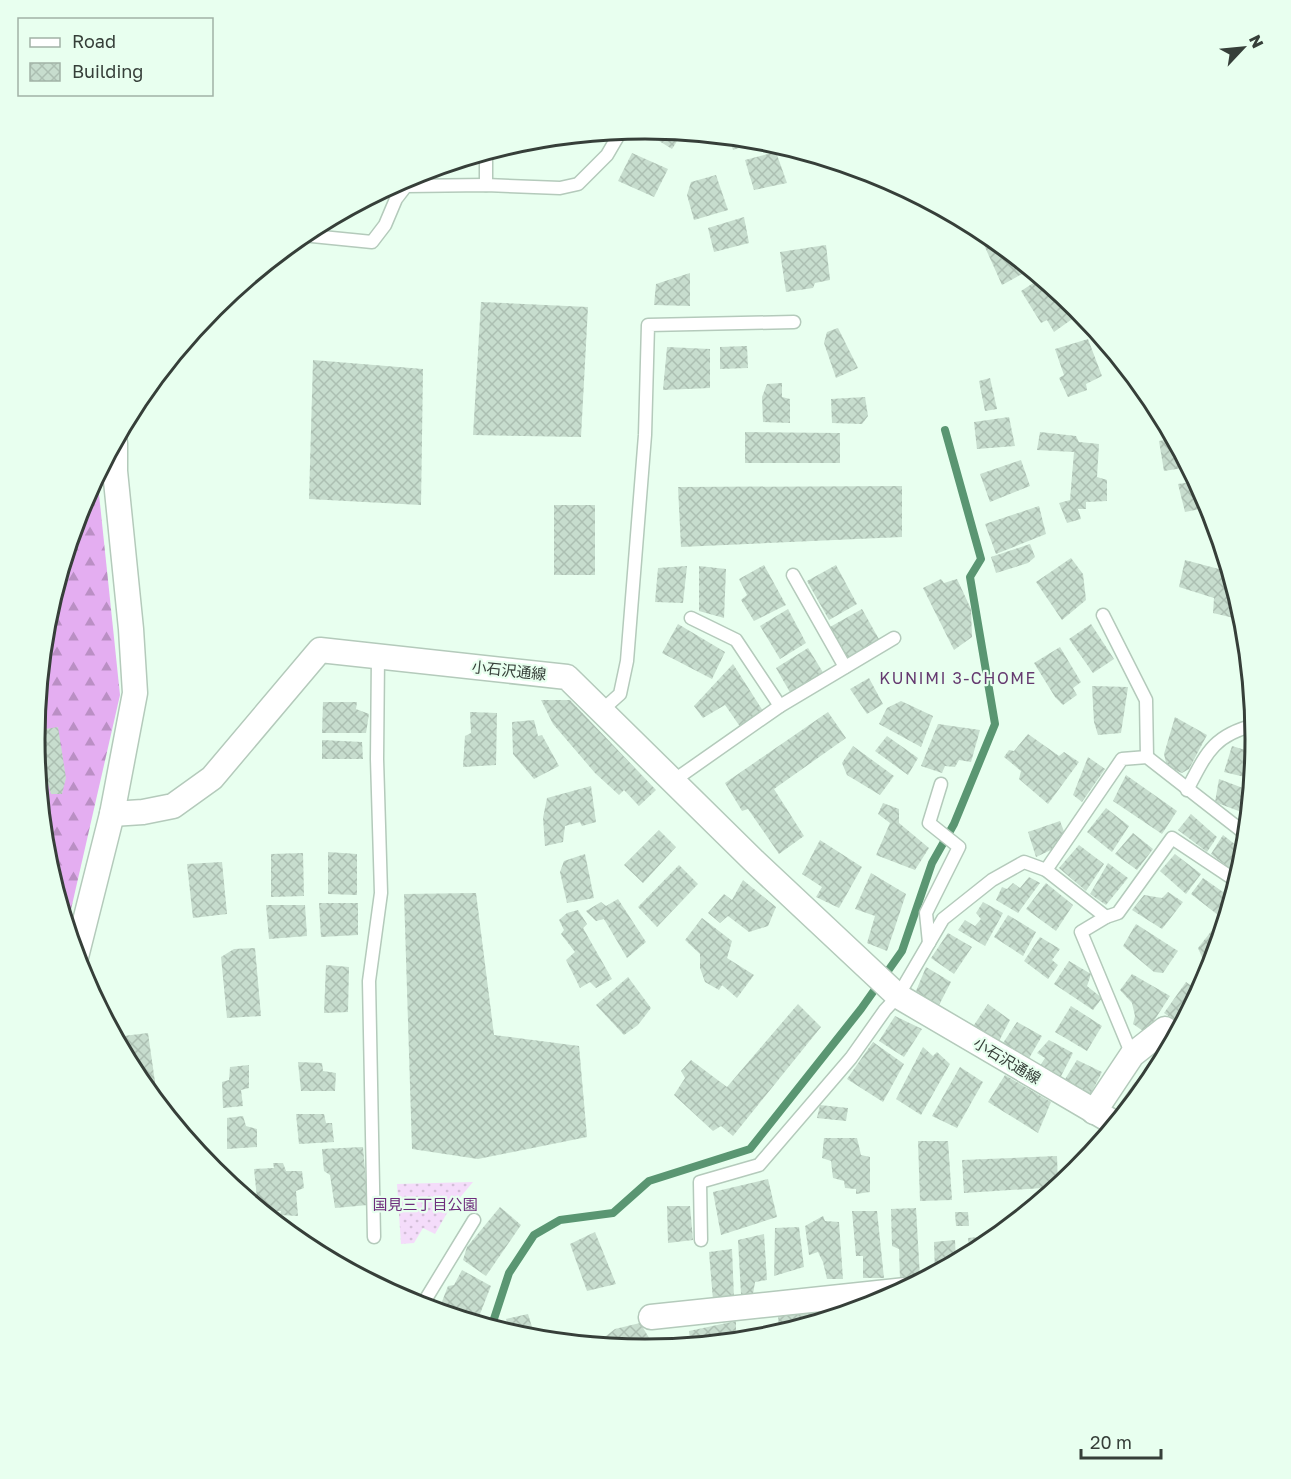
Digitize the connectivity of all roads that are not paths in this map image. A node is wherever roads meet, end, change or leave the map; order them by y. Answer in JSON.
{"nodes":[{"id":1,"x":616,"y":140,"type":"edge"},
{"id":2,"x":486,"y":160,"type":"edge"},
{"id":3,"x":486,"y":185,"type":"junction"},
{"id":4,"x":414,"y":186,"type":"edge"},
{"id":5,"x":402,"y":191,"type":"edge"},
{"id":6,"x":317,"y":237,"type":"edge"},
{"id":7,"x":794,"y":322,"type":"dead end"},
{"id":8,"x":115,"y":458,"type":"edge"},
{"id":9,"x":793,"y":575,"type":"dead end"},
{"id":10,"x":1103,"y":615,"type":"dead end"},
{"id":11,"x":690,"y":618,"type":"dead end"},
{"id":12,"x":894,"y":638,"type":"dead end"},
{"id":13,"x":378,"y":657,"type":"junction"},
{"id":14,"x":845,"y":667,"type":"junction"},
{"id":15,"x":780,"y":706,"type":"junction"},
{"id":16,"x":601,"y":711,"type":"junction"},
{"id":17,"x":1246,"y":728,"type":"edge"},
{"id":18,"x":1147,"y":757,"type":"junction"},
{"id":19,"x":673,"y":781,"type":"junction"},
{"id":20,"x":941,"y":784,"type":"dead end"},
{"id":21,"x":1187,"y":790,"type":"junction"},
{"id":22,"x":112,"y":814,"type":"junction"},
{"id":23,"x":1239,"y":829,"type":"edge"},
{"id":24,"x":1046,"y":870,"type":"junction"},
{"id":25,"x":1230,"y":877,"type":"edge"},
{"id":26,"x":1106,"y":917,"type":"junction"},
{"id":27,"x":80,"y":941,"type":"edge"},
{"id":28,"x":929,"y":943,"type":"junction"},
{"id":29,"x":898,"y":996,"type":"junction"},
{"id":30,"x":1170,"y":1033,"type":"edge"},
{"id":31,"x":1132,"y":1054,"type":"junction"},
{"id":32,"x":1094,"y":1112,"type":"junction"},
{"id":33,"x":1109,"y":1120,"type":"edge"},
{"id":34,"x":474,"y":1220,"type":"dead end"},
{"id":35,"x":374,"y":1237,"type":"dead end"},
{"id":36,"x":700,"y":1240,"type":"dead end"},
{"id":37,"x":426,"y":1298,"type":"edge"},
{"id":38,"x":861,"y":1300,"type":"edge"},
{"id":39,"x":651,"y":1317,"type":"dead end"}],
"edges":[{"from":1,"to":3,"type":"lane"},
{"from":2,"to":3,"type":"lane"},
{"from":3,"to":4,"type":"lane"},
{"from":5,"to":6,"type":"lane"},
{"from":7,"to":16,"type":"lane"},
{"from":8,"to":22,"type":"street"},
{"from":9,"to":14,"type":"lane"},
{"from":10,"to":18,"type":"lane"},
{"from":11,"to":15,"type":"lane"},
{"from":12,"to":14,"type":"lane"},
{"from":13,"to":16,"type":"street","name":"小石沢通線"},
{"from":13,"to":22,"type":"street","name":"小石沢通線"},
{"from":13,"to":35,"type":"lane"},
{"from":14,"to":15,"type":"lane"},
{"from":15,"to":19,"type":"lane"},
{"from":16,"to":19,"type":"street","name":"小石沢通線"},
{"from":17,"to":21,"type":"lane"},
{"from":18,"to":21,"type":"lane"},
{"from":18,"to":24,"type":"lane"},
{"from":19,"to":29,"type":"street","name":"小石沢通線"},
{"from":20,"to":28,"type":"lane"},
{"from":21,"to":23,"type":"lane"},
{"from":22,"to":27,"type":"street"},
{"from":24,"to":26,"type":"lane"},
{"from":24,"to":28,"type":"lane"},
{"from":25,"to":26,"type":"lane"},
{"from":26,"to":31,"type":"lane"},
{"from":28,"to":29,"type":"lane"},
{"from":29,"to":32,"type":"street","name":"小石沢通線"},
{"from":29,"to":36,"type":"lane"},
{"from":30,"to":31,"type":"street"},
{"from":31,"to":32,"type":"street"},
{"from":32,"to":33,"type":"street","name":"小石沢通線"},
{"from":34,"to":37,"type":"lane"},
{"from":38,"to":39,"type":"street"}]}
